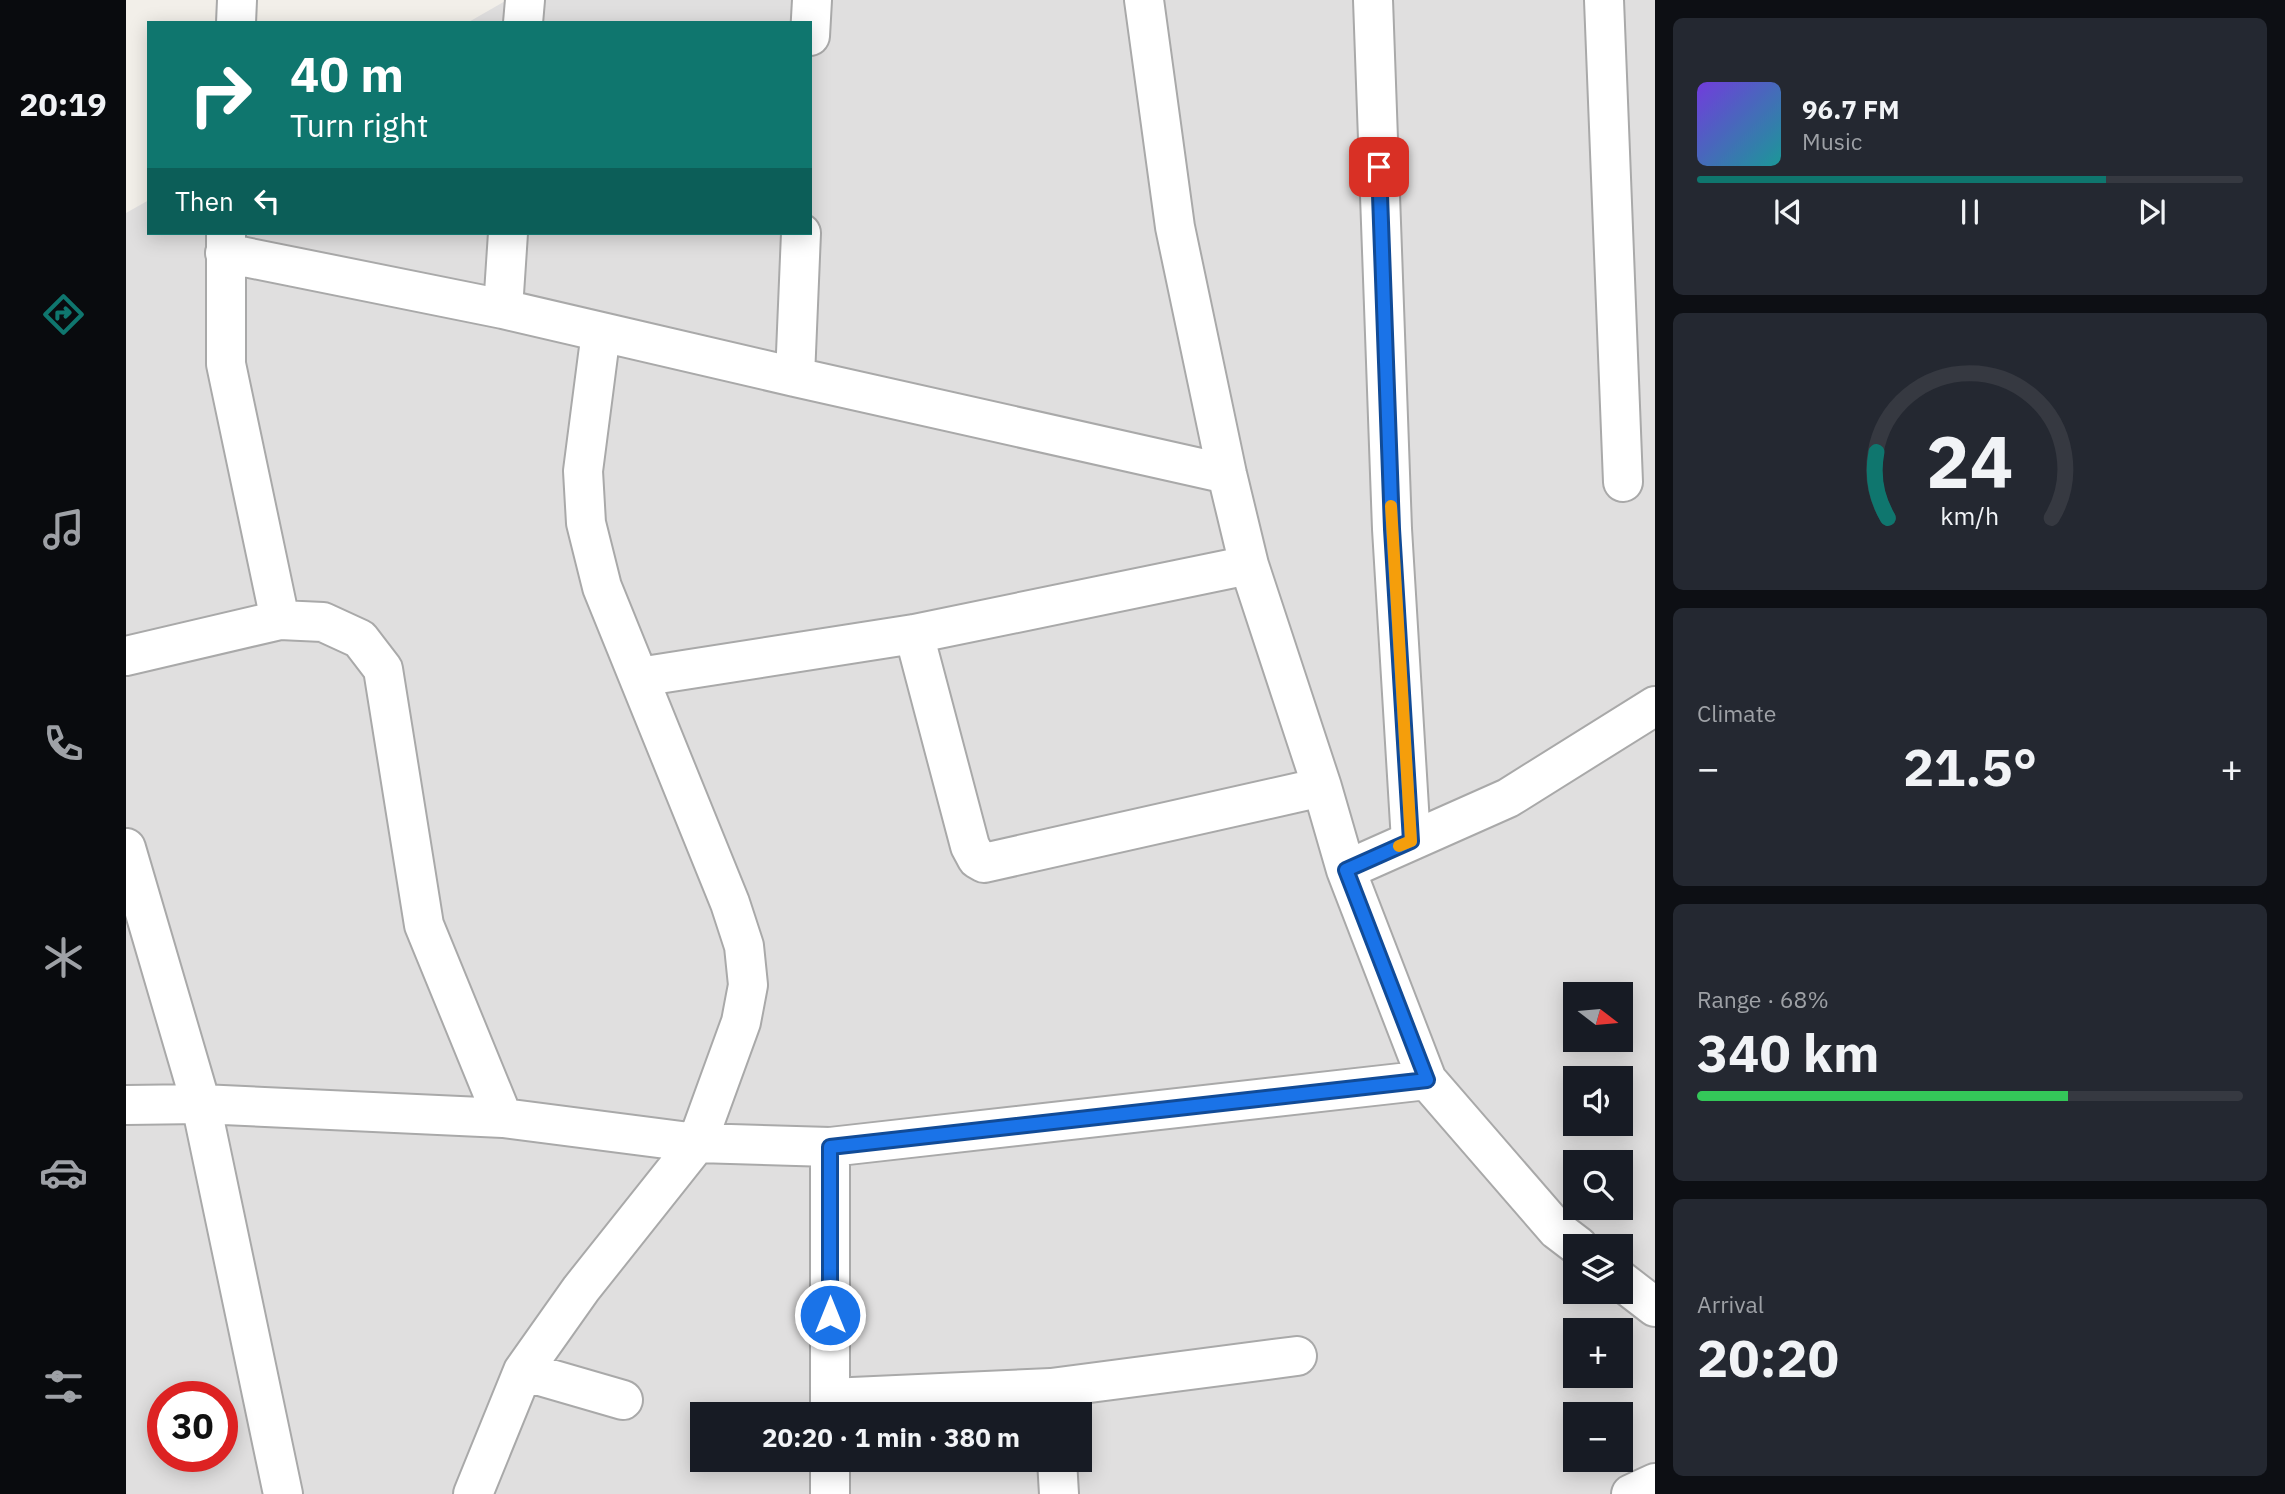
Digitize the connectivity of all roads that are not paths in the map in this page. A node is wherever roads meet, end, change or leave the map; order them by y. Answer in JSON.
{"nodes":[{"id":1,"x":237,"y":0,"type":"edge"},
{"id":2,"x":525,"y":0,"type":"edge"},
{"id":3,"x":812,"y":0,"type":"edge"},
{"id":4,"x":1144,"y":0,"type":"edge"},
{"id":5,"x":1373,"y":0,"type":"edge"},
{"id":6,"x":1604,"y":0,"type":"edge"},
{"id":7,"x":236,"y":21,"type":"edge"},
{"id":8,"x":523,"y":21,"type":"edge"},
{"id":9,"x":811,"y":21,"type":"edge"},
{"id":10,"x":508,"y":235,"type":"edge"},
{"id":11,"x":801,"y":235,"type":"edge"},
{"id":12,"x":225,"y":243,"type":"edge"},
{"id":13,"x":503,"y":309,"type":"junction"},
{"id":14,"x":601,"y":332,"type":"junction"},
{"id":15,"x":795,"y":377,"type":"junction"},
{"id":16,"x":1227,"y":474,"type":"junction"},
{"id":17,"x":1623,"y":482,"type":"dead end"},
{"id":18,"x":1249,"y":565,"type":"junction"},
{"id":19,"x":280,"y":620,"type":"junction"},
{"id":20,"x":914,"y":634,"type":"junction"},
{"id":21,"x":126,"y":656,"type":"edge"},
{"id":22,"x":639,"y":677,"type":"junction"},
{"id":23,"x":1655,"y":706,"type":"edge"},
{"id":24,"x":1322,"y":787,"type":"junction"},
{"id":25,"x":1411,"y":841,"type":"junction"},
{"id":26,"x":126,"y":848,"type":"edge"},
{"id":27,"x":1346,"y":870,"type":"junction"},
{"id":28,"x":1427,"y":1080,"type":"junction"},
{"id":29,"x":201,"y":1104,"type":"junction"},
{"id":30,"x":126,"y":1105,"type":"edge"},
{"id":31,"x":503,"y":1118,"type":"junction"},
{"id":32,"x":697,"y":1143,"type":"junction"},
{"id":33,"x":830,"y":1147,"type":"junction"},
{"id":34,"x":1563,"y":1235,"type":"edge"},
{"id":35,"x":1633,"y":1290,"type":"edge"},
{"id":36,"x":1655,"y":1307,"type":"edge"},
{"id":37,"x":1297,"y":1356,"type":"dead end"},
{"id":38,"x":523,"y":1371,"type":"junction"},
{"id":39,"x":623,"y":1400,"type":"dead end"},
{"id":40,"x":1052,"y":1401,"type":"edge"},
{"id":41,"x":830,"y":1402,"type":"edge"},
{"id":42,"x":1008,"y":1402,"type":"edge"},
{"id":43,"x":830,"y":1472,"type":"edge"},
{"id":44,"x":1058,"y":1472,"type":"edge"},
{"id":45,"x":1655,"y":1483,"type":"edge"},
{"id":46,"x":283,"y":1494,"type":"edge"},
{"id":47,"x":473,"y":1494,"type":"edge"},
{"id":48,"x":830,"y":1494,"type":"edge"},
{"id":49,"x":1059,"y":1494,"type":"edge"},
{"id":50,"x":1631,"y":1494,"type":"edge"}],
"edges":[{"from":1,"to":7,"type":"street"},
{"from":2,"to":8,"type":"street"},
{"from":3,"to":9,"type":"street"},
{"from":4,"to":16,"type":"street"},
{"from":5,"to":25,"type":"street"},
{"from":6,"to":17,"type":"street"},
{"from":10,"to":13,"type":"street"},
{"from":11,"to":15,"type":"street"},
{"from":12,"to":13,"type":"street"},
{"from":12,"to":19,"type":"street"},
{"from":13,"to":14,"type":"street"},
{"from":14,"to":15,"type":"street"},
{"from":14,"to":22,"type":"street"},
{"from":15,"to":16,"type":"street"},
{"from":16,"to":18,"type":"street"},
{"from":18,"to":20,"type":"street"},
{"from":18,"to":24,"type":"street"},
{"from":19,"to":21,"type":"street"},
{"from":19,"to":31,"type":"street"},
{"from":20,"to":22,"type":"street"},
{"from":20,"to":24,"type":"street"},
{"from":22,"to":32,"type":"street"},
{"from":23,"to":25,"type":"street"},
{"from":24,"to":27,"type":"street"},
{"from":25,"to":27,"type":"street"},
{"from":26,"to":29,"type":"street"},
{"from":27,"to":28,"type":"street"},
{"from":28,"to":33,"type":"street"},
{"from":28,"to":34,"type":"street"},
{"from":29,"to":30,"type":"street"},
{"from":29,"to":31,"type":"street"},
{"from":29,"to":46,"type":"street"},
{"from":31,"to":32,"type":"street"},
{"from":32,"to":33,"type":"street"},
{"from":32,"to":38,"type":"street"},
{"from":33,"to":41,"type":"street"},
{"from":35,"to":36,"type":"street"},
{"from":37,"to":40,"type":"street"},
{"from":38,"to":39,"type":"street"},
{"from":38,"to":47,"type":"street"},
{"from":40,"to":42,"type":"street"},
{"from":43,"to":48,"type":"street"},
{"from":44,"to":49,"type":"street"},
{"from":45,"to":50,"type":"street"}]}
